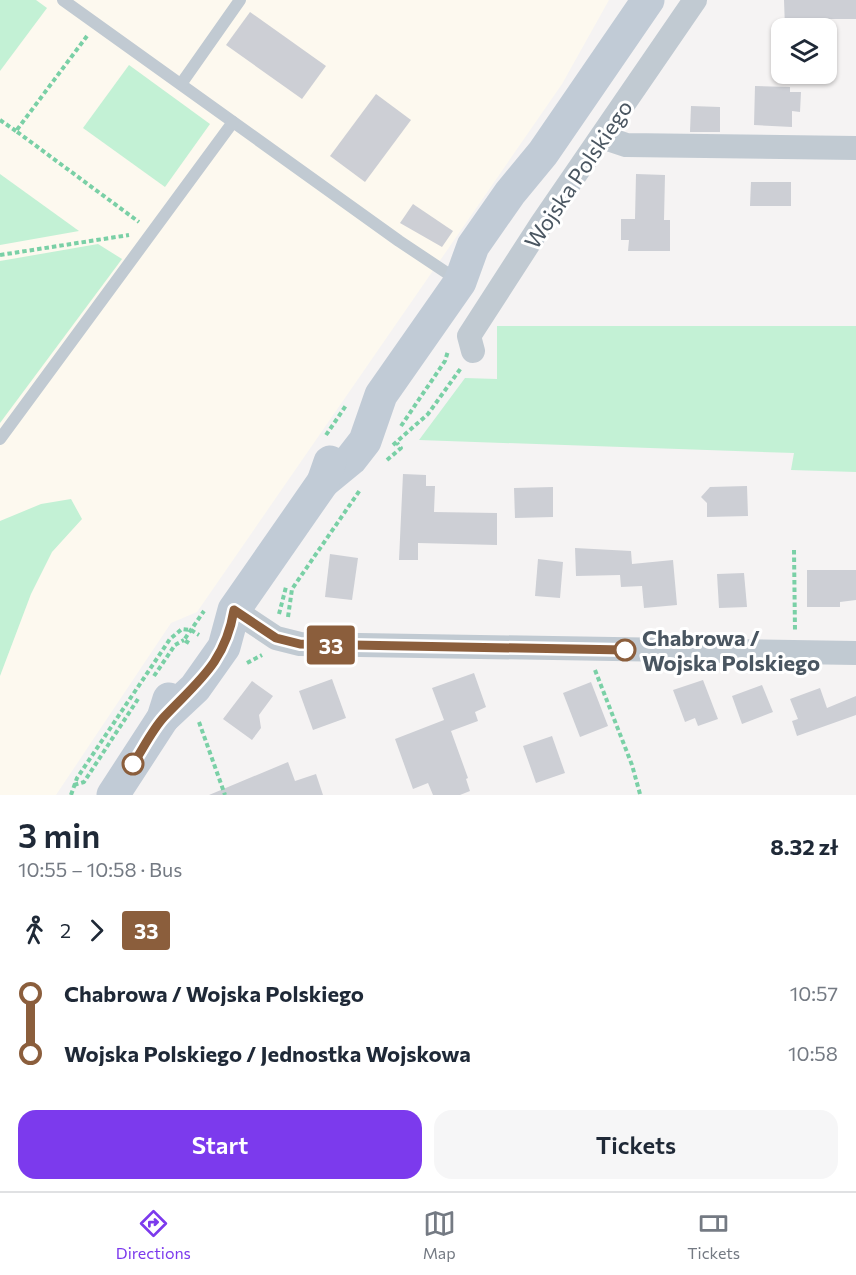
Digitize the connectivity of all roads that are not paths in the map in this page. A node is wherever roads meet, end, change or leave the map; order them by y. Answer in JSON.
{"nodes":[{"id":1,"x":63,"y":0,"type":"edge"},
{"id":2,"x":240,"y":0,"type":"edge"},
{"id":3,"x":648,"y":0,"type":"edge"},
{"id":4,"x":695,"y":0,"type":"edge"},
{"id":5,"x":181,"y":84,"type":"junction"},
{"id":6,"x":233,"y":122,"type":"junction"},
{"id":7,"x":602,"y":137,"type":"junction"},
{"id":8,"x":856,"y":148,"type":"edge"},
{"id":9,"x":460,"y":282,"type":"junction"},
{"id":10,"x":473,"y":351,"type":"dead end"},
{"id":11,"x":0,"y":440,"type":"edge"},
{"id":12,"x":234,"y":610,"type":"junction"},
{"id":13,"x":856,"y":653,"type":"edge"},
{"id":14,"x":113,"y":795,"type":"edge"}],
"edges":[{"from":1,"to":5,"type":"lane"},
{"from":2,"to":5,"type":"lane"},
{"from":3,"to":9,"type":"main road","name":"Wojska Polskiego"},
{"from":4,"to":7,"type":"street","name":"Wojska Polskiego"},
{"from":5,"to":6,"type":"lane"},
{"from":6,"to":9,"type":"lane"},
{"from":6,"to":11,"type":"lane"},
{"from":7,"to":8,"type":"street"},
{"from":7,"to":10,"type":"street","name":"Wojska Polskiego"},
{"from":9,"to":12,"type":"main road","name":"Wojska Polskiego"},
{"from":12,"to":13,"type":"street"},
{"from":12,"to":14,"type":"main road","name":"Wojska Polskiego"}]}
